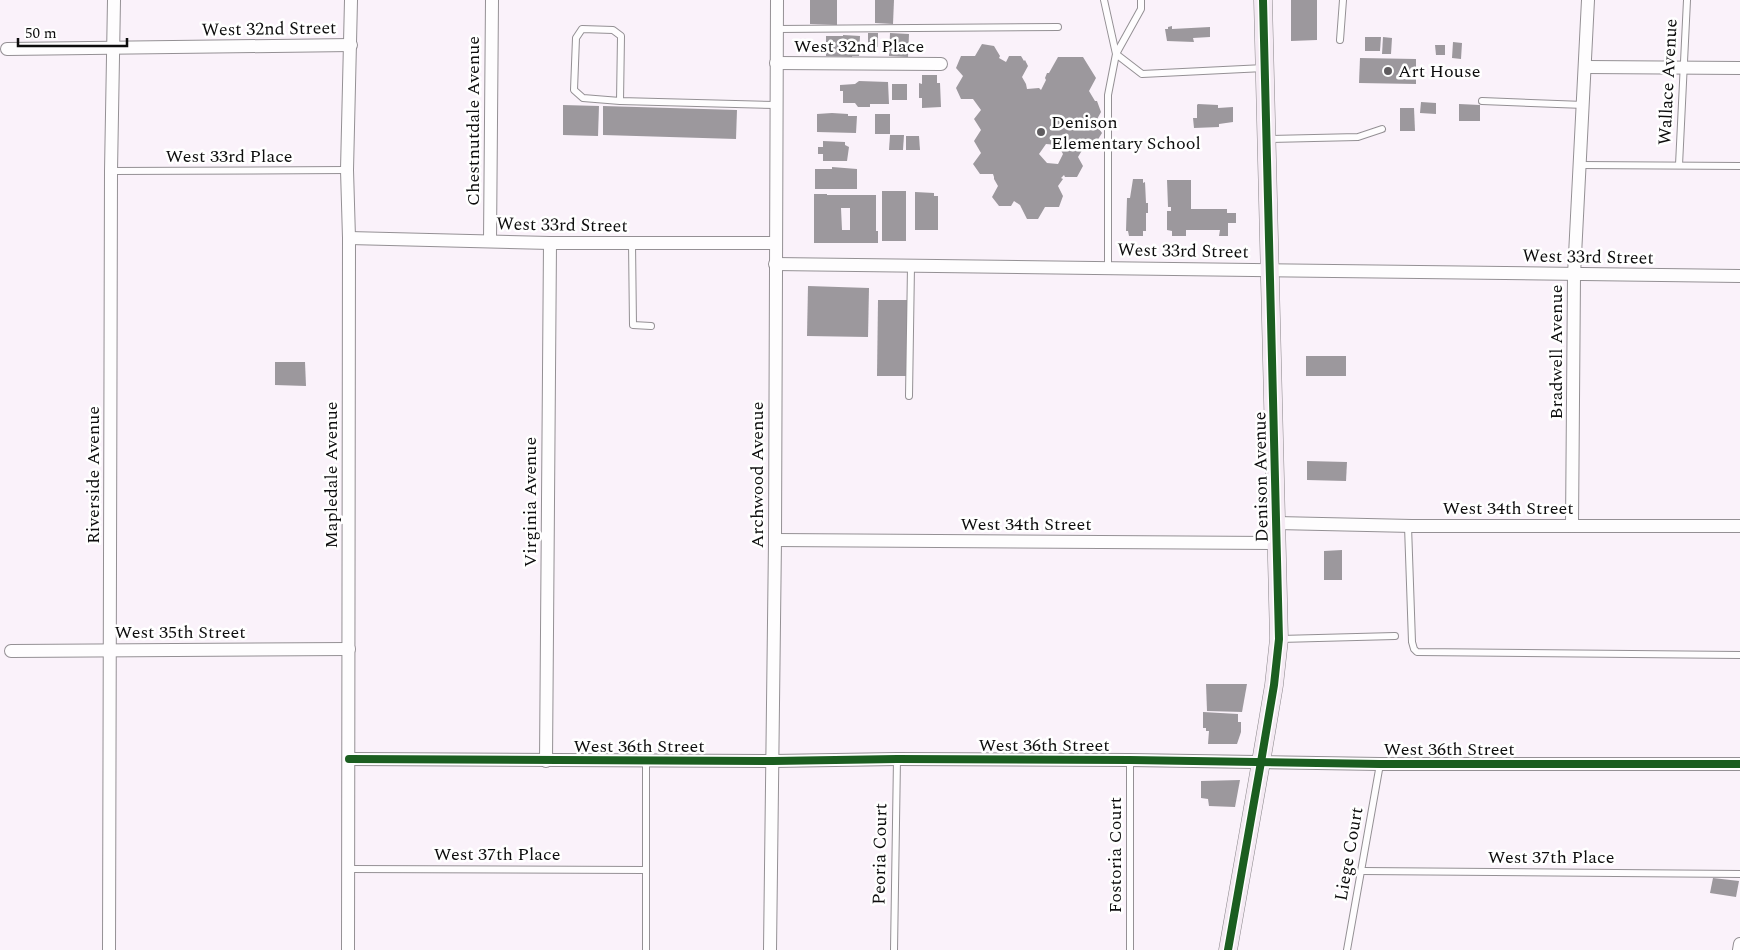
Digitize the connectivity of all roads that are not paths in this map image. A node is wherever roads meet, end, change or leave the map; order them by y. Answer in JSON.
{"nodes":[{"id":1,"x":114,"y":0,"type":"edge"},
{"id":2,"x":351,"y":0,"type":"edge"},
{"id":3,"x":492,"y":0,"type":"edge"},
{"id":4,"x":777,"y":0,"type":"edge"},
{"id":5,"x":1104,"y":0,"type":"edge"},
{"id":6,"x":1141,"y":0,"type":"edge"},
{"id":7,"x":1263,"y":0,"type":"edge"},
{"id":8,"x":1342,"y":0,"type":"edge"},
{"id":9,"x":1588,"y":0,"type":"edge"},
{"id":10,"x":1686,"y":0,"type":"edge"},
{"id":11,"x":1058,"y":27,"type":"dead end"},
{"id":12,"x":776,"y":29,"type":"junction"},
{"id":13,"x":1340,"y":40,"type":"dead end"},
{"id":14,"x":351,"y":45,"type":"junction"},
{"id":15,"x":114,"y":48,"type":"junction"},
{"id":16,"x":7,"y":49,"type":"dead end"},
{"id":17,"x":1116,"y":54,"type":"junction"},
{"id":18,"x":776,"y":63,"type":"junction"},
{"id":19,"x":941,"y":64,"type":"dead end"},
{"id":20,"x":1265,"y":67,"type":"junction"},
{"id":21,"x":1586,"y":67,"type":"junction"},
{"id":22,"x":1682,"y":67,"type":"junction"},
{"id":23,"x":1740,"y":68,"type":"edge"},
{"id":24,"x":620,"y":101,"type":"junction"},
{"id":25,"x":1482,"y":101,"type":"dead end"},
{"id":26,"x":1584,"y":104,"type":"junction"},
{"id":27,"x":776,"y":105,"type":"junction"},
{"id":28,"x":1382,"y":129,"type":"dead end"},
{"id":29,"x":1267,"y":139,"type":"junction"},
{"id":30,"x":1580,"y":165,"type":"junction"},
{"id":31,"x":1679,"y":165,"type":"junction"},
{"id":32,"x":1740,"y":166,"type":"edge"},
{"id":33,"x":347,"y":170,"type":"junction"},
{"id":34,"x":111,"y":171,"type":"junction"},
{"id":35,"x":349,"y":238,"type":"junction"},
{"id":36,"x":490,"y":241,"type":"junction"},
{"id":37,"x":550,"y":243,"type":"junction"},
{"id":38,"x":632,"y":243,"type":"junction"},
{"id":39,"x":775,"y":243,"type":"junction"},
{"id":40,"x":775,"y":264,"type":"junction"},
{"id":41,"x":911,"y":266,"type":"junction"},
{"id":42,"x":1108,"y":268,"type":"junction"},
{"id":43,"x":1271,"y":270,"type":"junction"},
{"id":44,"x":1574,"y":275,"type":"junction"},
{"id":45,"x":1740,"y":276,"type":"edge"},
{"id":46,"x":651,"y":326,"type":"dead end"},
{"id":47,"x":909,"y":396,"type":"dead end"},
{"id":48,"x":1277,"y":523,"type":"junction"},
{"id":49,"x":1408,"y":526,"type":"junction"},
{"id":50,"x":1572,"y":526,"type":"junction"},
{"id":51,"x":1740,"y":526,"type":"edge"},
{"id":52,"x":775,"y":540,"type":"junction"},
{"id":53,"x":1277,"y":543,"type":"junction"},
{"id":54,"x":1395,"y":636,"type":"dead end"},
{"id":55,"x":1279,"y":639,"type":"junction"},
{"id":56,"x":349,"y":649,"type":"junction"},
{"id":57,"x":110,"y":650,"type":"junction"},
{"id":58,"x":11,"y":651,"type":"dead end"},
{"id":59,"x":1740,"y":654,"type":"edge"},
{"id":60,"x":349,"y":759,"type":"junction"},
{"id":61,"x":897,"y":759,"type":"junction"},
{"id":62,"x":646,"y":760,"type":"junction"},
{"id":63,"x":1130,"y":760,"type":"junction"},
{"id":64,"x":546,"y":761,"type":"junction"},
{"id":65,"x":773,"y":761,"type":"junction"},
{"id":66,"x":1261,"y":762,"type":"junction"},
{"id":67,"x":1380,"y":764,"type":"junction"},
{"id":68,"x":1740,"y":764,"type":"edge"},
{"id":69,"x":348,"y":869,"type":"junction"},
{"id":70,"x":646,"y":870,"type":"junction"},
{"id":71,"x":1362,"y":871,"type":"junction"},
{"id":72,"x":1740,"y":874,"type":"edge"},
{"id":73,"x":1740,"y":944,"type":"edge"},
{"id":74,"x":109,"y":950,"type":"edge"},
{"id":75,"x":348,"y":950,"type":"edge"},
{"id":76,"x":646,"y":950,"type":"edge"},
{"id":77,"x":770,"y":950,"type":"edge"},
{"id":78,"x":894,"y":950,"type":"edge"},
{"id":79,"x":1130,"y":950,"type":"edge"},
{"id":80,"x":1228,"y":950,"type":"edge"},
{"id":81,"x":1347,"y":950,"type":"edge"},
{"id":82,"x":1739,"y":950,"type":"edge"}],
"edges":[{"from":1,"to":15,"type":"street","name":"Riverside Avenue"},
{"from":2,"to":14,"type":"street","name":"Mapledale Avenue"},
{"from":3,"to":36,"type":"street","name":"Chestnutdale Avenue"},
{"from":4,"to":12,"type":"street","name":"Archwood Avenue"},
{"from":5,"to":17,"type":"lane"},
{"from":6,"to":17,"type":"lane"},
{"from":7,"to":20,"type":"main road","name":"Denison Avenue"},
{"from":8,"to":13,"type":"lane"},
{"from":9,"to":21,"type":"street","name":"Bradwell Avenue"},
{"from":10,"to":22,"type":"lane","name":"Wallace Avenue"},
{"from":11,"to":12,"type":"lane"},
{"from":12,"to":18,"type":"street","name":"Archwood Avenue"},
{"from":14,"to":15,"type":"street","name":"West 32nd Street"},
{"from":14,"to":33,"type":"street","name":"Mapledale Avenue"},
{"from":15,"to":16,"type":"street","name":"West 32nd Street"},
{"from":15,"to":34,"type":"street","name":"Riverside Avenue"},
{"from":17,"to":20,"type":"lane"},
{"from":17,"to":42,"type":"lane"},
{"from":18,"to":19,"type":"street","name":"West 32nd Place"},
{"from":18,"to":27,"type":"street","name":"Archwood Avenue"},
{"from":20,"to":29,"type":"main road","name":"Denison Avenue"},
{"from":21,"to":22,"type":"street"},
{"from":21,"to":26,"type":"street","name":"Bradwell Avenue"},
{"from":22,"to":23,"type":"street"},
{"from":22,"to":31,"type":"lane","name":"Wallace Avenue"},
{"from":24,"to":24,"type":"lane"},
{"from":24,"to":27,"type":"lane"},
{"from":25,"to":26,"type":"lane"},
{"from":26,"to":30,"type":"street","name":"Bradwell Avenue"},
{"from":27,"to":39,"type":"street","name":"Archwood Avenue"},
{"from":28,"to":29,"type":"lane"},
{"from":29,"to":43,"type":"main road","name":"Denison Avenue"},
{"from":30,"to":31,"type":"lane"},
{"from":30,"to":44,"type":"street","name":"Bradwell Avenue"},
{"from":31,"to":32,"type":"lane"},
{"from":33,"to":34,"type":"lane","name":"West 33rd Place"},
{"from":33,"to":35,"type":"street","name":"Mapledale Avenue"},
{"from":34,"to":57,"type":"street","name":"Riverside Avenue"},
{"from":35,"to":36,"type":"street","name":"West 33rd Street"},
{"from":35,"to":56,"type":"street","name":"Mapledale Avenue"},
{"from":36,"to":37,"type":"street","name":"West 33rd Street"},
{"from":37,"to":38,"type":"street","name":"West 33rd Street"},
{"from":37,"to":64,"type":"street","name":"Virginia Avenue"},
{"from":38,"to":39,"type":"street","name":"West 33rd Street"},
{"from":38,"to":46,"type":"lane"},
{"from":39,"to":40,"type":"street","name":"Archwood Avenue"},
{"from":40,"to":41,"type":"street","name":"West 33rd Street"},
{"from":40,"to":52,"type":"street","name":"Archwood Avenue"},
{"from":41,"to":42,"type":"street","name":"West 33rd Street"},
{"from":41,"to":47,"type":"lane"},
{"from":42,"to":43,"type":"street","name":"West 33rd Street"},
{"from":43,"to":44,"type":"street","name":"West 33rd Street"},
{"from":43,"to":48,"type":"main road","name":"Denison Avenue"},
{"from":44,"to":45,"type":"street","name":"West 33rd Street"},
{"from":44,"to":50,"type":"street","name":"Bradwell Avenue"},
{"from":48,"to":49,"type":"street","name":"West 34th Street"},
{"from":48,"to":53,"type":"main road","name":"Denison Avenue"},
{"from":49,"to":50,"type":"street","name":"West 34th Street"},
{"from":49,"to":59,"type":"lane"},
{"from":50,"to":51,"type":"street","name":"West 34th Street"},
{"from":52,"to":53,"type":"street","name":"West 34th Street"},
{"from":52,"to":65,"type":"street","name":"Archwood Avenue"},
{"from":53,"to":55,"type":"main road","name":"Denison Avenue"},
{"from":54,"to":55,"type":"lane"},
{"from":55,"to":66,"type":"main road","name":"Denison Avenue"},
{"from":56,"to":57,"type":"street","name":"West 35th Street"},
{"from":56,"to":60,"type":"street","name":"Mapledale Avenue"},
{"from":57,"to":58,"type":"street","name":"West 35th Street"},
{"from":57,"to":74,"type":"street","name":"Riverside Avenue"},
{"from":60,"to":64,"type":"street","name":"West 36th Street"},
{"from":60,"to":69,"type":"street","name":"Mapledale Avenue"},
{"from":61,"to":63,"type":"street","name":"West 36th Street"},
{"from":61,"to":65,"type":"street","name":"West 36th Street"},
{"from":61,"to":78,"type":"lane","name":"Peoria Court"},
{"from":62,"to":64,"type":"street","name":"West 36th Street"},
{"from":62,"to":65,"type":"street","name":"West 36th Street"},
{"from":62,"to":70,"type":"lane"},
{"from":63,"to":66,"type":"street","name":"West 36th Street"},
{"from":63,"to":79,"type":"lane","name":"Fostoria Court"},
{"from":65,"to":77,"type":"street","name":"Archwood Avenue"},
{"from":66,"to":67,"type":"street","name":"West 36th Street"},
{"from":66,"to":80,"type":"main road","name":"Denison Avenue"},
{"from":67,"to":68,"type":"street","name":"West 36th Street"},
{"from":67,"to":71,"type":"lane","name":"Liege Court"},
{"from":69,"to":70,"type":"lane","name":"West 37th Place"},
{"from":69,"to":75,"type":"street","name":"Mapledale Avenue"},
{"from":70,"to":76,"type":"lane"},
{"from":71,"to":72,"type":"lane","name":"West 37th Place"},
{"from":71,"to":81,"type":"lane","name":"Liege Court"},
{"from":73,"to":82,"type":"street"}]}
